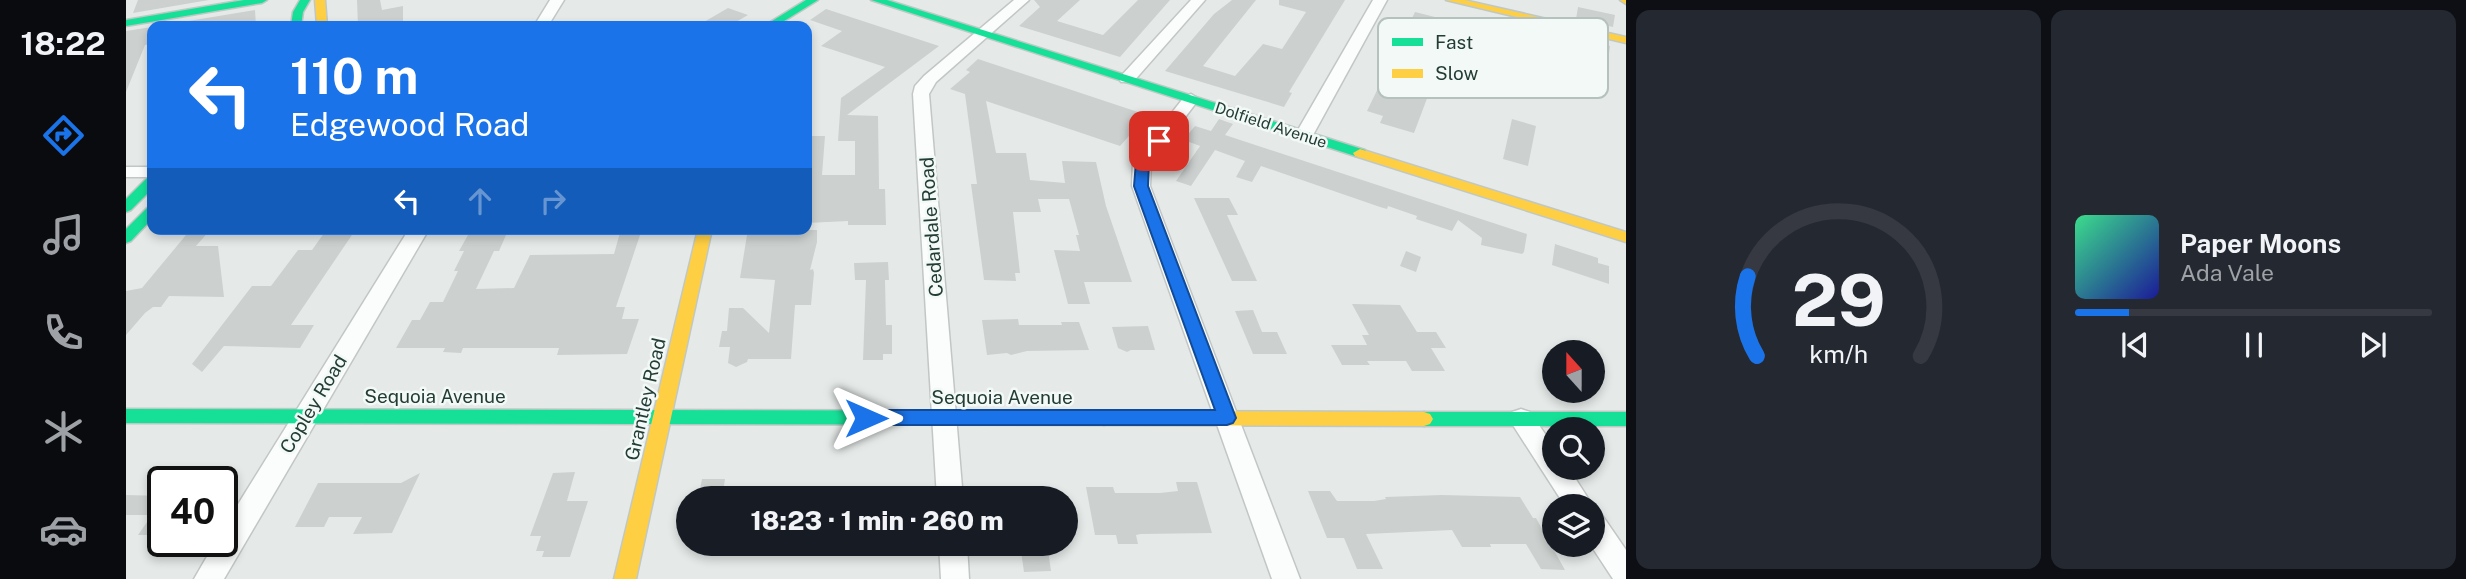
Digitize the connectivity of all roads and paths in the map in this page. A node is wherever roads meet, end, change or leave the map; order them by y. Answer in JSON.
{"nodes":[{"id":1,"x":262,"y":0,"type":"edge"},
{"id":2,"x":305,"y":0,"type":"edge"},
{"id":3,"x":320,"y":0,"type":"edge"},
{"id":4,"x":557,"y":0,"type":"edge"},
{"id":5,"x":813,"y":0,"type":"edge"},
{"id":6,"x":876,"y":0,"type":"edge"},
{"id":7,"x":1022,"y":0,"type":"edge"},
{"id":8,"x":1198,"y":0,"type":"edge"},
{"id":9,"x":1380,"y":0,"type":"edge"},
{"id":10,"x":1451,"y":0,"type":"edge"},
{"id":11,"x":1530,"y":18,"type":"edge"},
{"id":12,"x":297,"y":21,"type":"edge"},
{"id":13,"x":322,"y":21,"type":"edge"},
{"id":14,"x":544,"y":21,"type":"edge"},
{"id":15,"x":777,"y":21,"type":"edge"},
{"id":16,"x":126,"y":23,"type":"edge"},
{"id":17,"x":984,"y":34,"type":"junction"},
{"id":18,"x":1608,"y":36,"type":"edge"},
{"id":19,"x":1626,"y":40,"type":"edge"},
{"id":20,"x":1127,"y":79,"type":"junction"},
{"id":21,"x":1191,"y":99,"type":"junction"},
{"id":22,"x":1304,"y":135,"type":"junction"},
{"id":23,"x":126,"y":172,"type":"edge"},
{"id":24,"x":147,"y":172,"type":"edge"},
{"id":25,"x":147,"y":185,"type":"edge"},
{"id":26,"x":126,"y":206,"type":"edge"},
{"id":27,"x":147,"y":216,"type":"edge"},
{"id":28,"x":415,"y":235,"type":"edge"},
{"id":29,"x":704,"y":235,"type":"edge"},
{"id":30,"x":1626,"y":237,"type":"edge"},
{"id":31,"x":126,"y":238,"type":"edge"},
{"id":32,"x":126,"y":416,"type":"edge"},
{"id":33,"x":306,"y":416,"type":"junction"},
{"id":34,"x":662,"y":417,"type":"junction"},
{"id":35,"x":944,"y":418,"type":"junction"},
{"id":36,"x":1227,"y":418,"type":"junction"},
{"id":37,"x":1521,"y":419,"type":"junction"},
{"id":38,"x":1626,"y":419,"type":"edge"},
{"id":39,"x":949,"y":486,"type":"edge"},
{"id":40,"x":1572,"y":494,"type":"edge"},
{"id":41,"x":1605,"y":543,"type":"edge"},
{"id":42,"x":954,"y":556,"type":"edge"},
{"id":43,"x":1626,"y":574,"type":"edge"},
{"id":44,"x":208,"y":579,"type":"edge"},
{"id":45,"x":625,"y":579,"type":"edge"},
{"id":46,"x":955,"y":579,"type":"edge"},
{"id":47,"x":1286,"y":579,"type":"edge"}],
"edges":[{"from":1,"to":16,"type":"street"},
{"from":2,"to":12,"type":"street"},
{"from":3,"to":13,"type":"street"},
{"from":4,"to":14,"type":"street"},
{"from":5,"to":15,"type":"street"},
{"from":6,"to":17,"type":"street","name":"Dolfield Avenue"},
{"from":7,"to":17,"type":"street","name":"Cedardale Road"},
{"from":8,"to":20,"type":"street"},
{"from":9,"to":22,"type":"street"},
{"from":10,"to":11,"type":"street"},
{"from":17,"to":20,"type":"street","name":"Dolfield Avenue"},
{"from":17,"to":35,"type":"street","name":"Cedardale Road"},
{"from":18,"to":19,"type":"street"},
{"from":20,"to":21,"type":"street","name":"Dolfield Avenue"},
{"from":21,"to":22,"type":"street","name":"Dolfield Avenue"},
{"from":21,"to":36,"type":"street"},
{"from":22,"to":30,"type":"street","name":"Dolfield Avenue"},
{"from":23,"to":24,"type":"street"},
{"from":25,"to":26,"type":"street"},
{"from":27,"to":31,"type":"street"},
{"from":28,"to":33,"type":"street","name":"Copley Road"},
{"from":29,"to":34,"type":"street","name":"Grantley Road"},
{"from":32,"to":33,"type":"street","name":"Sequoia Avenue"},
{"from":33,"to":34,"type":"street","name":"Sequoia Avenue"},
{"from":33,"to":44,"type":"street","name":"Copley Road"},
{"from":34,"to":35,"type":"street","name":"Sequoia Avenue"},
{"from":34,"to":45,"type":"street","name":"Grantley Road"},
{"from":35,"to":36,"type":"street","name":"Sequoia Avenue"},
{"from":35,"to":39,"type":"street","name":"Cedardale Road"},
{"from":36,"to":37,"type":"street","name":"Sequoia Avenue"},
{"from":36,"to":47,"type":"street"},
{"from":37,"to":38,"type":"street","name":"Sequoia Avenue"},
{"from":37,"to":40,"type":"street"},
{"from":41,"to":43,"type":"street"},
{"from":42,"to":46,"type":"street"}]}
